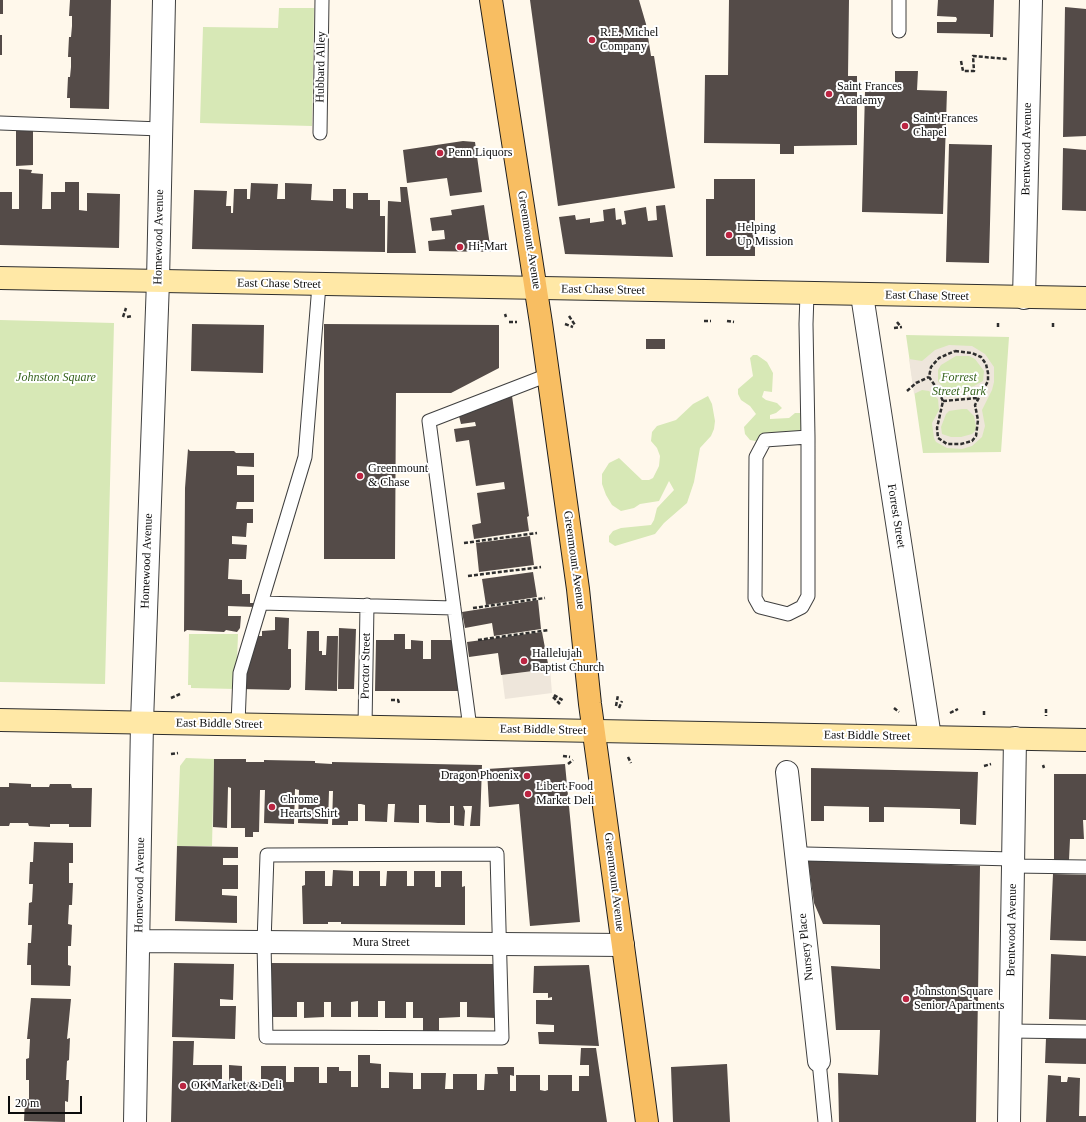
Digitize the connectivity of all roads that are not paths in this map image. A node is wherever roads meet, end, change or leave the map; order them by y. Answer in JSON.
{"nodes":[{"id":1,"x":164,"y":0,"type":"edge"},
{"id":2,"x":322,"y":0,"type":"edge"},
{"id":3,"x":491,"y":0,"type":"edge"},
{"id":4,"x":899,"y":0,"type":"edge"},
{"id":5,"x":1031,"y":0,"type":"edge"},
{"id":6,"x":899,"y":31,"type":"dead end"},
{"id":7,"x":0,"y":123,"type":"edge"},
{"id":8,"x":161,"y":129,"type":"junction"},
{"id":9,"x":320,"y":133,"type":"dead end"},
{"id":10,"x":0,"y":278,"type":"edge"},
{"id":11,"x":158,"y":281,"type":"junction"},
{"id":12,"x":319,"y":285,"type":"junction"},
{"id":13,"x":536,"y":289,"type":"junction"},
{"id":14,"x":807,"y":294,"type":"junction"},
{"id":15,"x":862,"y":294,"type":"junction"},
{"id":16,"x":1024,"y":298,"type":"junction"},
{"id":17,"x":1086,"y":298,"type":"edge"},
{"id":18,"x":548,"y":375,"type":"junction"},
{"id":19,"x":808,"y":438,"type":"junction"},
{"id":20,"x":261,"y":603,"type":"junction"},
{"id":21,"x":368,"y":606,"type":"junction"},
{"id":22,"x":455,"y":610,"type":"junction"},
{"id":23,"x":0,"y":720,"type":"edge"},
{"id":24,"x":142,"y":722,"type":"junction"},
{"id":25,"x":238,"y":724,"type":"junction"},
{"id":26,"x":365,"y":726,"type":"junction"},
{"id":27,"x":470,"y":728,"type":"junction"},
{"id":28,"x":594,"y":730,"type":"junction"},
{"id":29,"x":930,"y":737,"type":"junction"},
{"id":30,"x":1015,"y":738,"type":"junction"},
{"id":31,"x":1086,"y":740,"type":"edge"},
{"id":32,"x":787,"y":772,"type":"dead end"},
{"id":33,"x":806,"y":854,"type":"dead end"},
{"id":34,"x":1013,"y":862,"type":"junction"},
{"id":35,"x":1086,"y":867,"type":"edge"},
{"id":36,"x":140,"y":941,"type":"junction"},
{"id":37,"x":264,"y":942,"type":"junction"},
{"id":38,"x":500,"y":944,"type":"junction"},
{"id":39,"x":623,"y":945,"type":"junction"},
{"id":40,"x":1010,"y":1031,"type":"junction"},
{"id":41,"x":1086,"y":1032,"type":"edge"},
{"id":42,"x":819,"y":1061,"type":"joint"},
{"id":43,"x":135,"y":1122,"type":"edge"},
{"id":44,"x":647,"y":1122,"type":"edge"},
{"id":45,"x":825,"y":1122,"type":"edge"},
{"id":46,"x":1009,"y":1122,"type":"edge"}],
"edges":[{"from":1,"to":8,"type":"street","name":"Homewood Avenue"},
{"from":2,"to":9,"type":"lane","name":"Hubbard Alley"},
{"from":3,"to":13,"type":"main road","name":"Greenmount Avenue"},
{"from":4,"to":6,"type":"lane"},
{"from":5,"to":16,"type":"street","name":"Brentwood Avenue"},
{"from":7,"to":8,"type":"lane"},
{"from":8,"to":11,"type":"street","name":"Homewood Avenue"},
{"from":10,"to":11,"type":"street","name":"East Chase Street"},
{"from":11,"to":12,"type":"street","name":"East Chase Street"},
{"from":11,"to":24,"type":"street","name":"Homewood Avenue"},
{"from":12,"to":13,"type":"street","name":"East Chase Street"},
{"from":12,"to":20,"type":"lane"},
{"from":13,"to":14,"type":"street","name":"East Chase Street"},
{"from":13,"to":18,"type":"main road","name":"Greenmount Avenue"},
{"from":14,"to":15,"type":"street","name":"East Chase Street"},
{"from":14,"to":19,"type":"lane"},
{"from":15,"to":16,"type":"street","name":"East Chase Street"},
{"from":15,"to":29,"type":"street","name":"Forrest Street"},
{"from":16,"to":17,"type":"street","name":"East Chase Street"},
{"from":18,"to":22,"type":"lane"},
{"from":18,"to":28,"type":"main road","name":"Greenmount Avenue"},
{"from":19,"to":19,"type":"lane"},
{"from":20,"to":21,"type":"lane"},
{"from":20,"to":25,"type":"lane"},
{"from":21,"to":22,"type":"lane"},
{"from":21,"to":26,"type":"lane","name":"Proctor Street"},
{"from":22,"to":27,"type":"lane"},
{"from":23,"to":24,"type":"street","name":"East Biddle Street"},
{"from":24,"to":25,"type":"street","name":"East Biddle Street"},
{"from":24,"to":36,"type":"street","name":"Homewood Avenue"},
{"from":25,"to":26,"type":"street","name":"East Biddle Street"},
{"from":26,"to":27,"type":"street","name":"East Biddle Street"},
{"from":27,"to":28,"type":"street","name":"East Biddle Street"},
{"from":28,"to":29,"type":"street","name":"East Biddle Street"},
{"from":28,"to":39,"type":"main road","name":"Greenmount Avenue"},
{"from":29,"to":30,"type":"street","name":"East Biddle Street"},
{"from":30,"to":31,"type":"street","name":"East Biddle Street"},
{"from":30,"to":34,"type":"street","name":"Brentwood Avenue"},
{"from":32,"to":42,"type":"street","name":"Nursery Place"},
{"from":33,"to":34,"type":"lane"},
{"from":34,"to":35,"type":"lane"},
{"from":34,"to":40,"type":"street","name":"Brentwood Avenue"},
{"from":36,"to":37,"type":"street","name":"Mura Street"},
{"from":36,"to":43,"type":"street","name":"Homewood Avenue"},
{"from":37,"to":38,"type":"street","name":"Mura Street"},
{"from":37,"to":38,"type":"lane"},
{"from":37,"to":38,"type":"lane"},
{"from":38,"to":39,"type":"street","name":"Mura Street"},
{"from":39,"to":44,"type":"main road","name":"Greenmount Avenue"},
{"from":40,"to":41,"type":"lane"},
{"from":40,"to":46,"type":"street","name":"Brentwood Avenue"},
{"from":42,"to":45,"type":"lane","name":"Nursery Place"}]}
